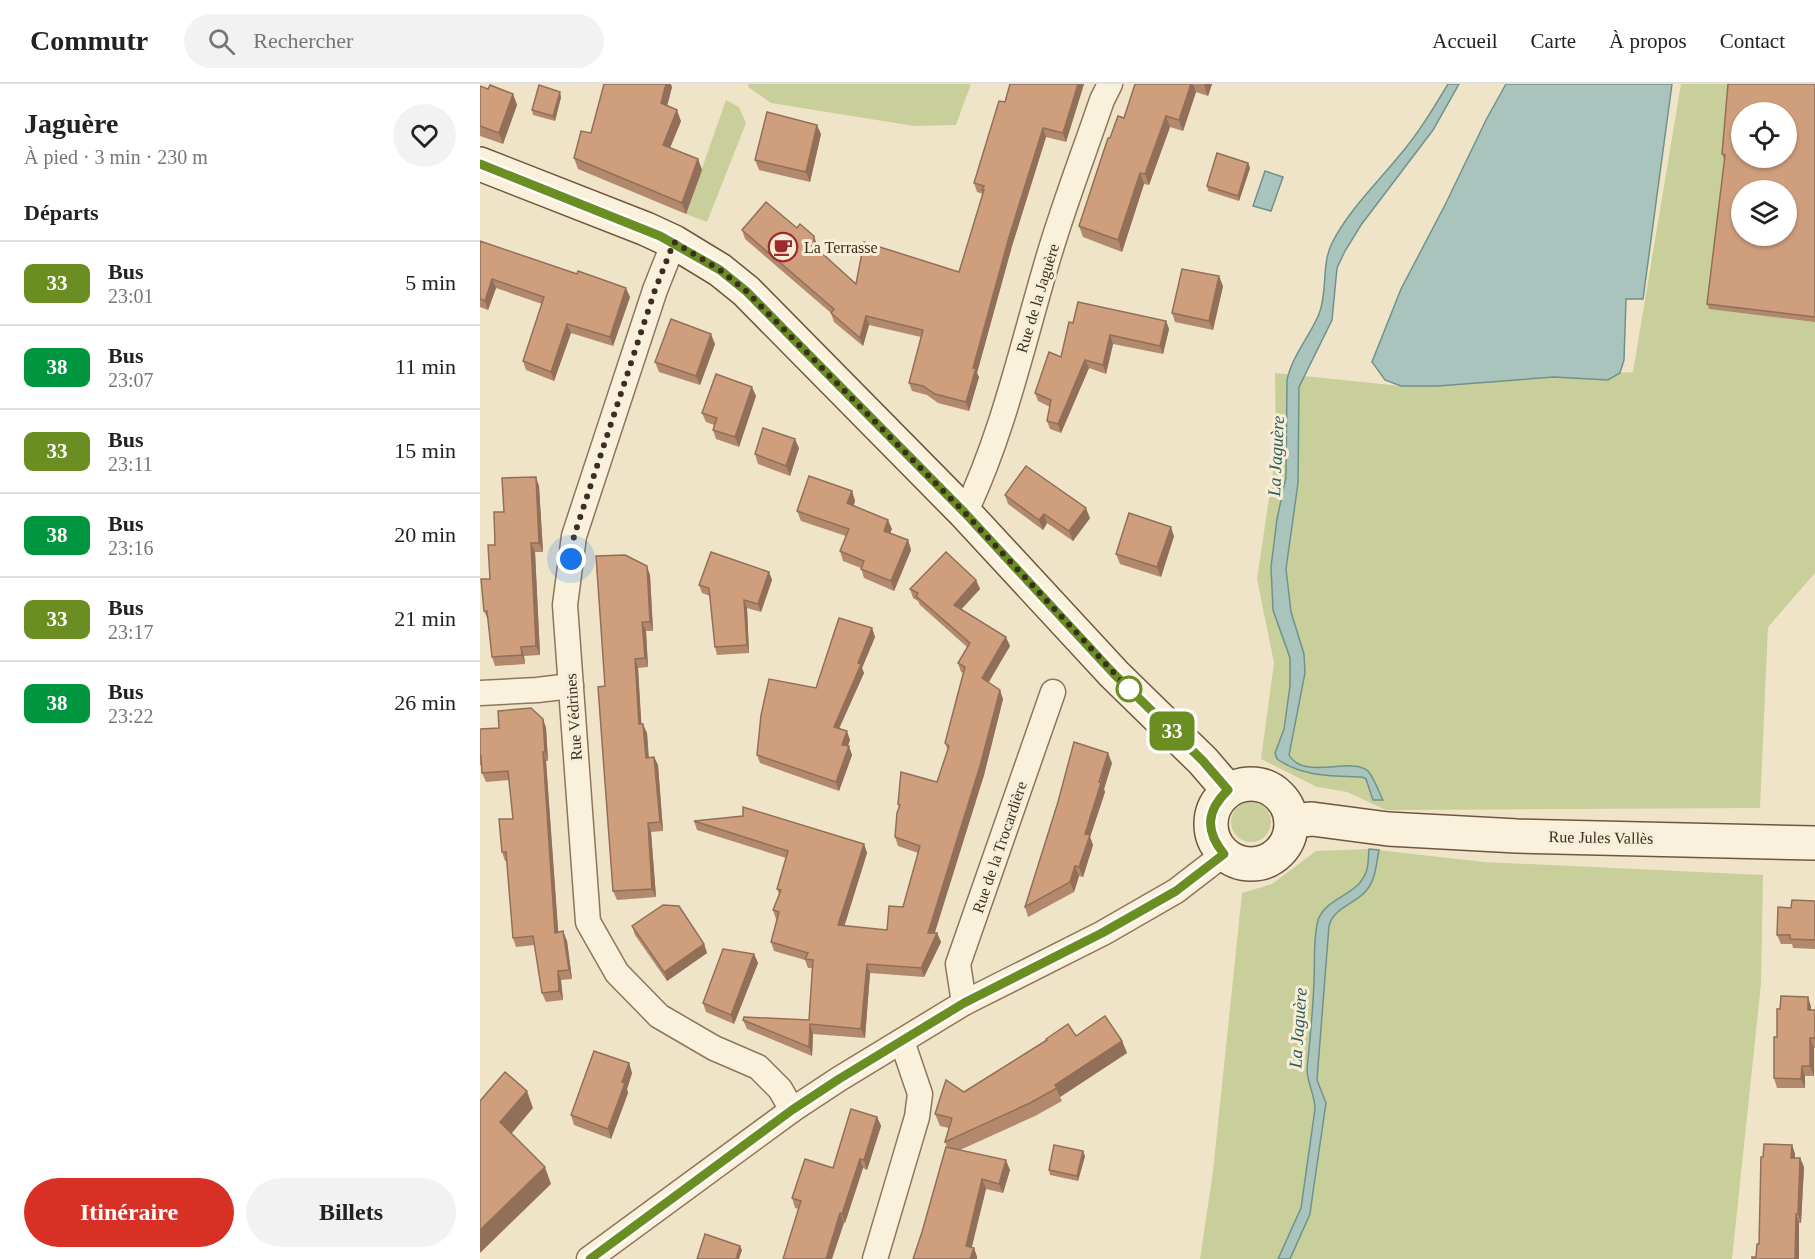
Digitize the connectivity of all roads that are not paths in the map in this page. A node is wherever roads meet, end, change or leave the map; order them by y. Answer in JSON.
{"nodes":[{"id":1,"x":1110,"y":84,"type":"edge"},
{"id":2,"x":480,"y":164,"type":"edge"},
{"id":3,"x":674,"y":242,"type":"junction"},
{"id":4,"x":965,"y":513,"type":"junction"},
{"id":5,"x":571,"y":686,"type":"junction"},
{"id":6,"x":1053,"y":692,"type":"dead end"},
{"id":7,"x":480,"y":693,"type":"edge"},
{"id":8,"x":1228,"y":790,"type":"junction"},
{"id":9,"x":1291,"y":821,"type":"junction"},
{"id":10,"x":1815,"y":843,"type":"edge"},
{"id":11,"x":1224,"y":854,"type":"junction"},
{"id":12,"x":964,"y":1003,"type":"junction"},
{"id":13,"x":902,"y":1041,"type":"junction"},
{"id":14,"x":792,"y":1110,"type":"junction"},
{"id":15,"x":590,"y":1259,"type":"edge"},
{"id":16,"x":875,"y":1259,"type":"edge"}],
"edges":[{"from":1,"to":4,"type":"street","name":"Rue de la Jaguère"},
{"from":2,"to":3,"type":"street"},
{"from":3,"to":4,"type":"street"},
{"from":3,"to":5,"type":"street","name":"Rue Védrines"},
{"from":4,"to":8,"type":"street"},
{"from":5,"to":7,"type":"street"},
{"from":5,"to":14,"type":"street","name":"Rue Védrines"},
{"from":6,"to":12,"type":"street","name":"Rue de la Trocardière"},
{"from":8,"to":9,"type":"street"},
{"from":8,"to":11,"type":"street"},
{"from":9,"to":10,"type":"street","name":"Rue Jules Vallès"},
{"from":9,"to":11,"type":"street"},
{"from":11,"to":12,"type":"street"},
{"from":12,"to":13,"type":"street"},
{"from":13,"to":14,"type":"street"},
{"from":13,"to":16,"type":"street"},
{"from":14,"to":15,"type":"street"}]}
